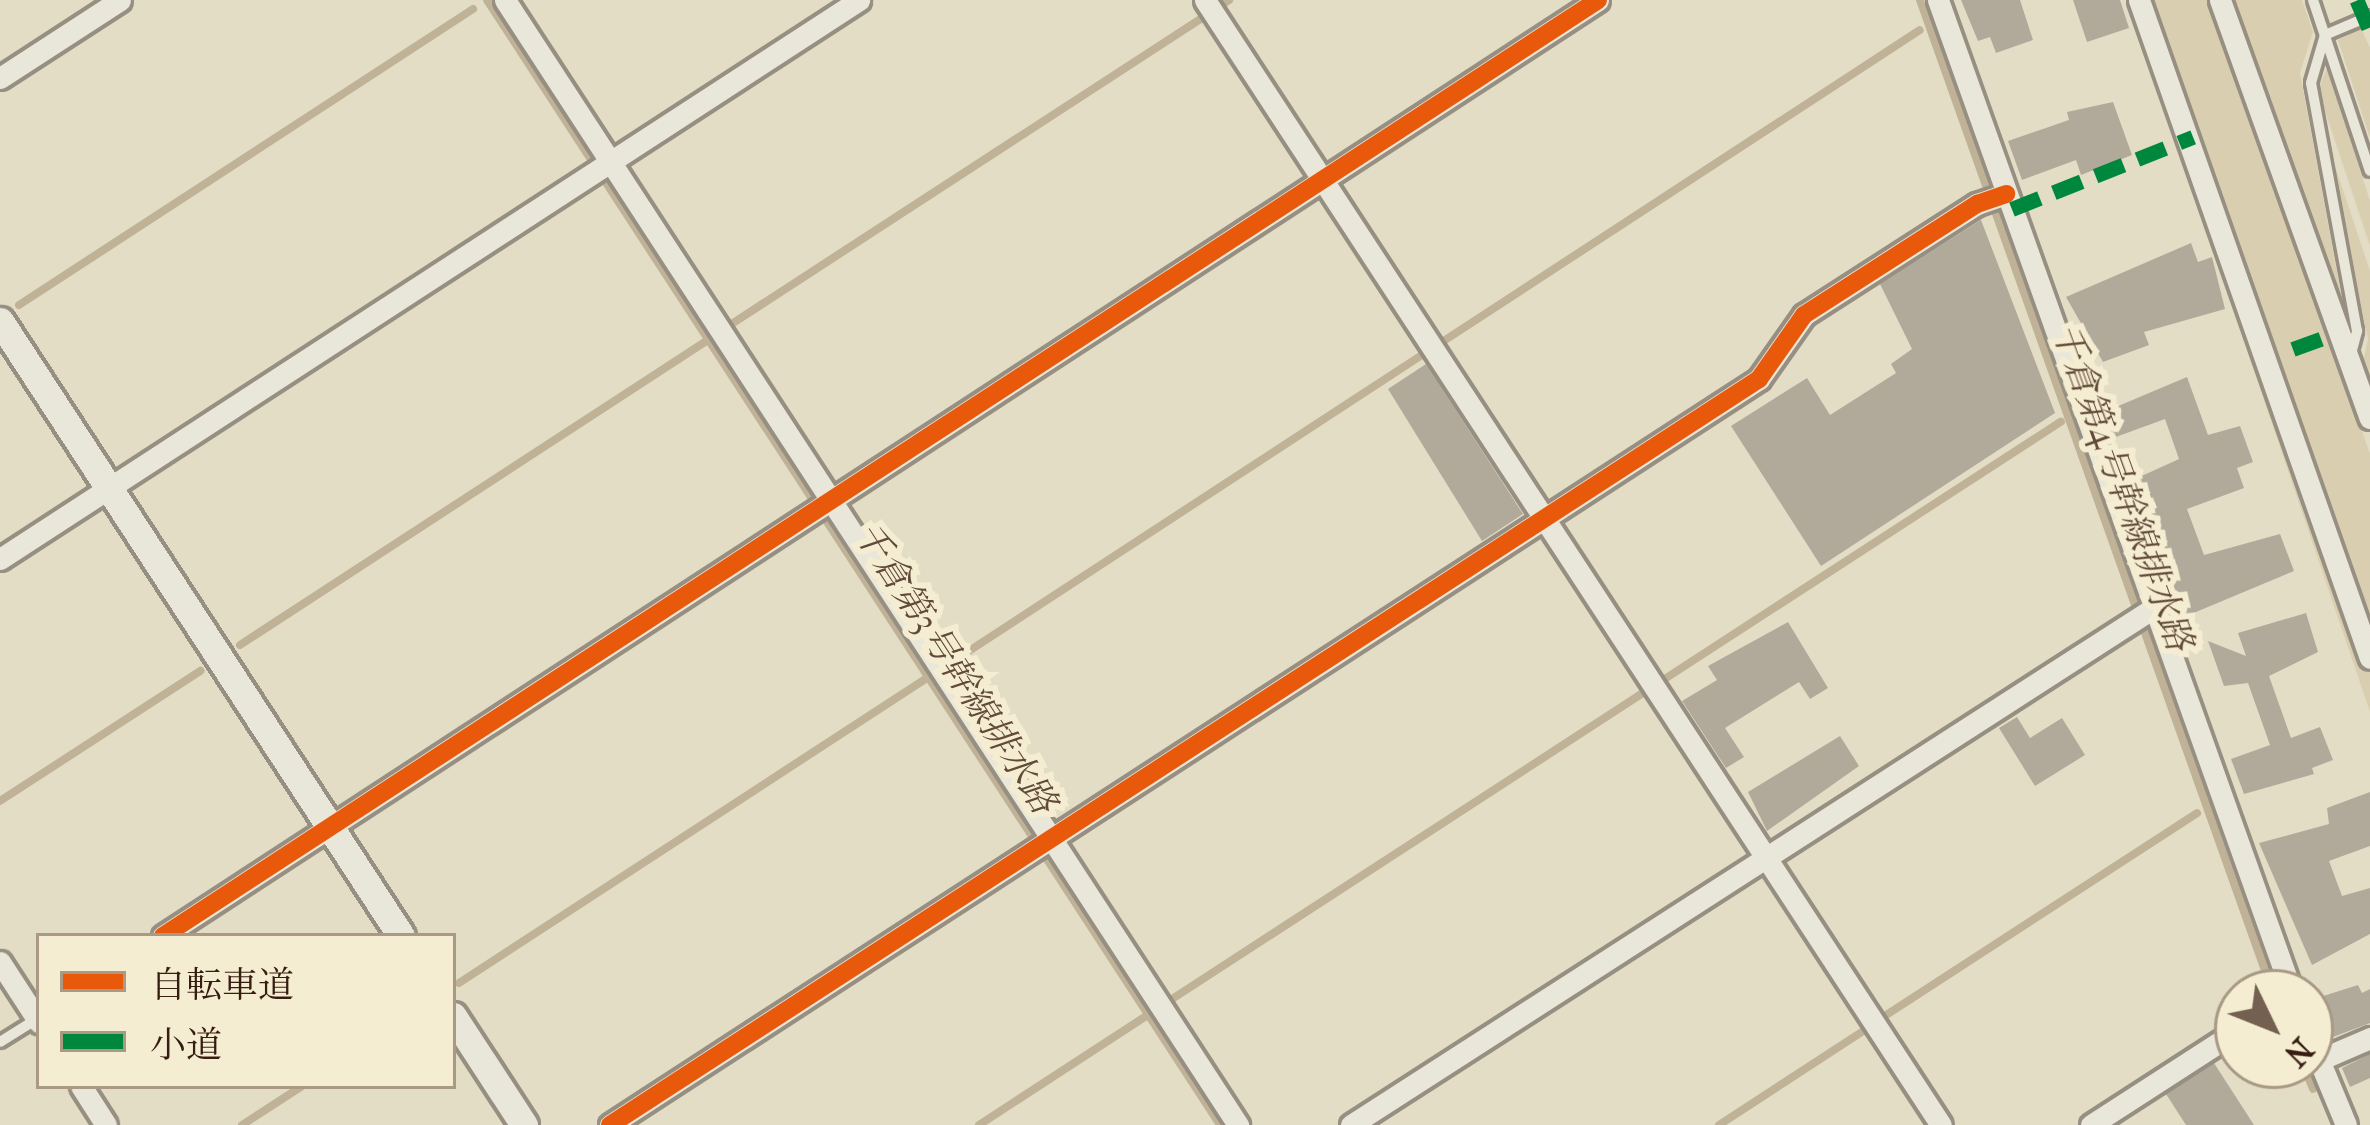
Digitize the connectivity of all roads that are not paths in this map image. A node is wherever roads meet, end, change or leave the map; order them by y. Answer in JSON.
{"nodes":[{"id":1,"x":120,"y":0,"type":"edge"},
{"id":2,"x":505,"y":0,"type":"edge"},
{"id":3,"x":859,"y":0,"type":"edge"},
{"id":4,"x":1205,"y":0,"type":"edge"},
{"id":5,"x":1598,"y":0,"type":"edge"},
{"id":6,"x":1938,"y":0,"type":"edge"},
{"id":7,"x":2140,"y":0,"type":"edge"},
{"id":8,"x":2220,"y":0,"type":"edge"},
{"id":9,"x":2313,"y":0,"type":"edge"},
{"id":10,"x":2370,"y":16,"type":"edge"},
{"id":11,"x":2325,"y":35,"type":"junction"},
{"id":12,"x":0,"y":79,"type":"edge"},
{"id":13,"x":601,"y":168,"type":"junction"},
{"id":14,"x":2370,"y":171,"type":"edge"},
{"id":15,"x":1322,"y":179,"type":"junction"},
{"id":16,"x":1997,"y":197,"type":"junction"},
{"id":17,"x":0,"y":320,"type":"edge"},
{"id":18,"x":2350,"y":357,"type":"junction"},
{"id":19,"x":2370,"y":418,"type":"edge"},
{"id":20,"x":109,"y":488,"type":"junction"},
{"id":21,"x":822,"y":504,"type":"junction"},
{"id":22,"x":1543,"y":517,"type":"junction"},
{"id":23,"x":0,"y":559,"type":"edge"},
{"id":24,"x":2144,"y":612,"type":"junction"},
{"id":25,"x":2370,"y":658,"type":"edge"},
{"id":26,"x":330,"y":827,"type":"junction"},
{"id":27,"x":1043,"y":845,"type":"junction"},
{"id":28,"x":1764,"y":855,"type":"junction"},
{"id":29,"x":168,"y":933,"type":"edge"},
{"id":30,"x":399,"y":933,"type":"edge"},
{"id":31,"x":0,"y":962,"type":"edge"},
{"id":32,"x":2283,"y":969,"type":"edge"},
{"id":33,"x":36,"y":1016,"type":"edge"},
{"id":34,"x":36,"y":1020,"type":"edge"},
{"id":35,"x":456,"y":1021,"type":"edge"},
{"id":36,"x":2370,"y":1038,"type":"edge"},
{"id":37,"x":0,"y":1042,"type":"edge"},
{"id":38,"x":2214,"y":1046,"type":"edge"},
{"id":39,"x":2334,"y":1054,"type":"edge"},
{"id":40,"x":83,"y":1089,"type":"edge"},
{"id":41,"x":2331,"y":1089,"type":"edge"},
{"id":42,"x":106,"y":1125,"type":"edge"},
{"id":43,"x":524,"y":1125,"type":"edge"},
{"id":44,"x":610,"y":1125,"type":"edge"},
{"id":45,"x":1238,"y":1125,"type":"edge"},
{"id":46,"x":1351,"y":1125,"type":"edge"},
{"id":47,"x":1941,"y":1125,"type":"edge"},
{"id":48,"x":2091,"y":1125,"type":"edge"},
{"id":49,"x":2346,"y":1125,"type":"edge"}],
"edges":[{"from":1,"to":12,"type":"street"},
{"from":2,"to":13,"type":"street"},
{"from":3,"to":13,"type":"street"},
{"from":4,"to":15,"type":"street"},
{"from":5,"to":15,"type":"street"},
{"from":6,"to":16,"type":"street"},
{"from":7,"to":25,"type":"street"},
{"from":8,"to":18,"type":"street"},
{"from":9,"to":11,"type":"lane"},
{"from":10,"to":11,"type":"lane"},
{"from":11,"to":14,"type":"lane"},
{"from":11,"to":18,"type":"lane"},
{"from":13,"to":20,"type":"street"},
{"from":13,"to":21,"type":"street"},
{"from":15,"to":21,"type":"street"},
{"from":15,"to":22,"type":"street"},
{"from":16,"to":22,"type":"street"},
{"from":16,"to":24,"type":"street"},
{"from":17,"to":20,"type":"street"},
{"from":18,"to":19,"type":"street"},
{"from":20,"to":23,"type":"street"},
{"from":20,"to":26,"type":"street"},
{"from":21,"to":26,"type":"street"},
{"from":21,"to":27,"type":"street"},
{"from":22,"to":27,"type":"street"},
{"from":22,"to":28,"type":"street"},
{"from":24,"to":28,"type":"street"},
{"from":24,"to":32,"type":"street"},
{"from":26,"to":29,"type":"street"},
{"from":26,"to":30,"type":"street"},
{"from":27,"to":44,"type":"street"},
{"from":27,"to":45,"type":"street"},
{"from":28,"to":46,"type":"street"},
{"from":28,"to":47,"type":"street"},
{"from":31,"to":33,"type":"street"},
{"from":34,"to":37,"type":"lane"},
{"from":35,"to":43,"type":"street"},
{"from":36,"to":39,"type":"street"},
{"from":38,"to":48,"type":"street"},
{"from":40,"to":42,"type":"street"},
{"from":41,"to":49,"type":"street"}]}
